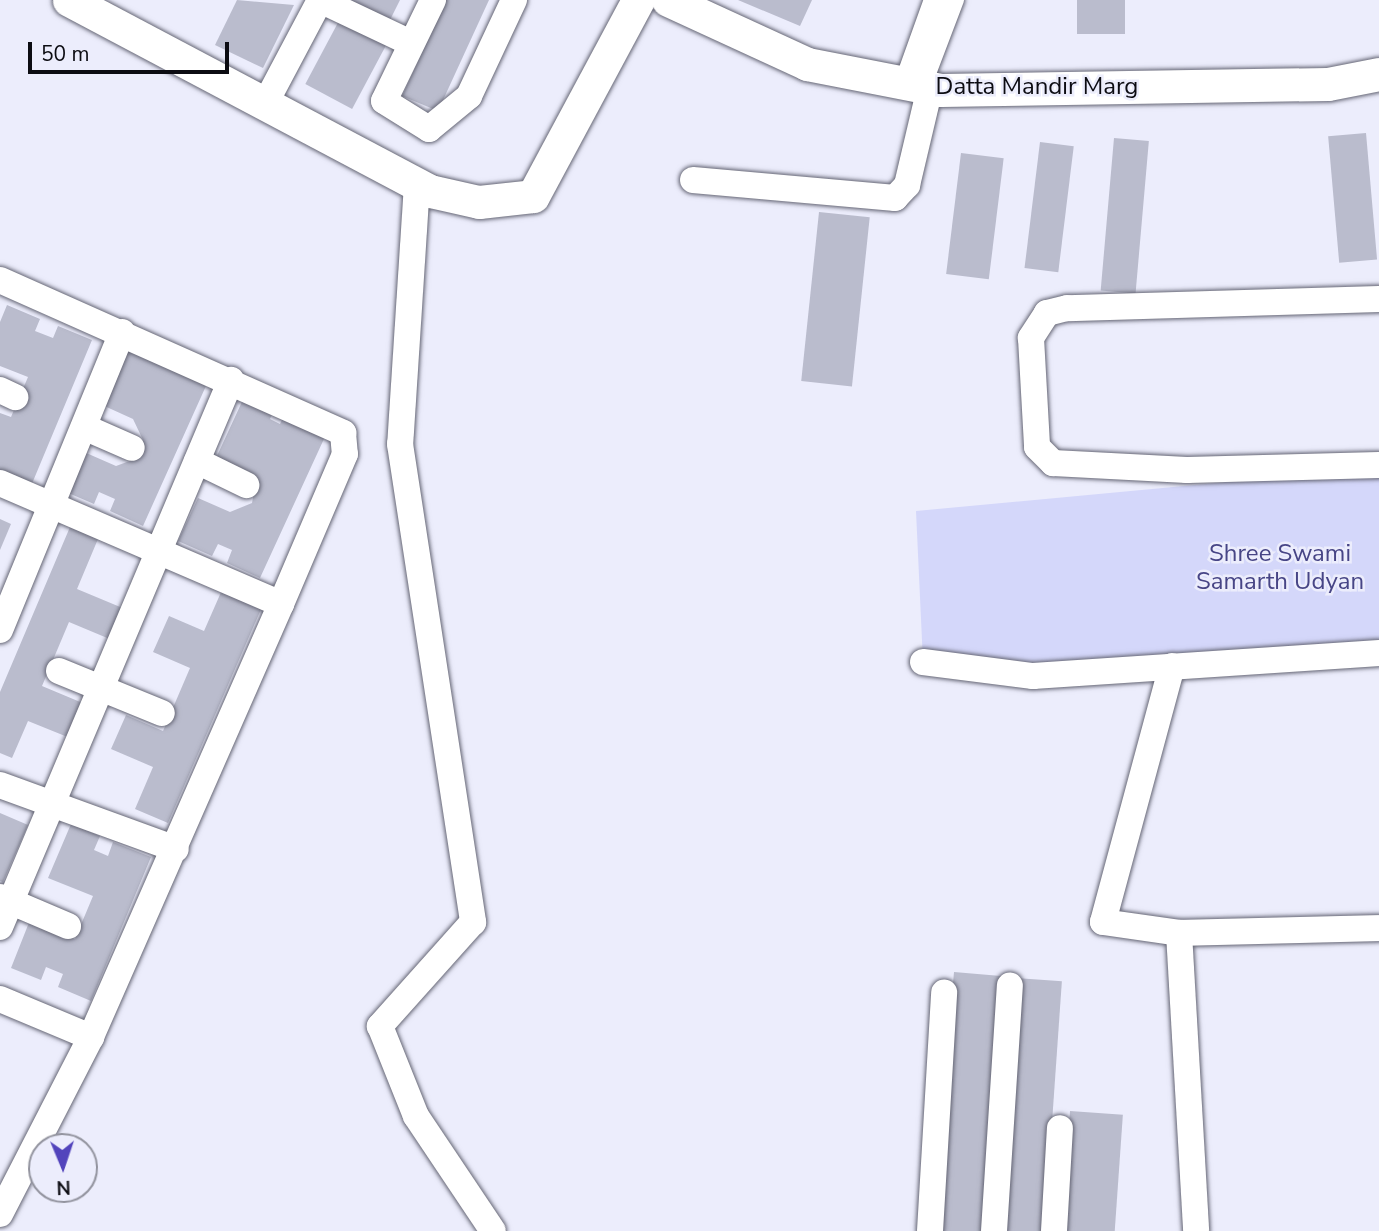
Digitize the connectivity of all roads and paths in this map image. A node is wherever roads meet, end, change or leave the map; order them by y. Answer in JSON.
{"nodes":[{"id":1,"x":69,"y":0,"type":"edge"},
{"id":2,"x":320,"y":0,"type":"edge"},
{"id":3,"x":433,"y":0,"type":"edge"},
{"id":4,"x":514,"y":0,"type":"edge"},
{"id":5,"x":638,"y":0,"type":"edge"},
{"id":6,"x":668,"y":0,"type":"edge"},
{"id":7,"x":937,"y":0,"type":"edge"},
{"id":8,"x":957,"y":0,"type":"edge"},
{"id":9,"x":411,"y":43,"type":"junction"},
{"id":10,"x":1379,"y":74,"type":"edge"},
{"id":11,"x":920,"y":86,"type":"junction"},
{"id":12,"x":265,"y":104,"type":"junction"},
{"id":13,"x":693,"y":180,"type":"dead end"},
{"id":14,"x":417,"y":184,"type":"junction"},
{"id":15,"x":2,"y":286,"type":"edge"},
{"id":16,"x":1379,"y":299,"type":"edge"},
{"id":17,"x":122,"y":332,"type":"junction"},
{"id":18,"x":231,"y":380,"type":"junction"},
{"id":19,"x":84,"y":427,"type":"junction"},
{"id":20,"x":132,"y":447,"type":"dead end"},
{"id":21,"x":197,"y":461,"type":"junction"},
{"id":22,"x":1379,"y":465,"type":"edge"},
{"id":23,"x":0,"y":483,"type":"edge"},
{"id":24,"x":246,"y":485,"type":"dead end"},
{"id":25,"x":52,"y":506,"type":"junction"},
{"id":26,"x":158,"y":553,"type":"junction"},
{"id":27,"x":281,"y":604,"type":"junction"},
{"id":28,"x":0,"y":630,"type":"edge"},
{"id":29,"x":1379,"y":653,"type":"edge"},
{"id":30,"x":923,"y":662,"type":"dead end"},
{"id":31,"x":1172,"y":666,"type":"junction"},
{"id":32,"x":59,"y":671,"type":"dead end"},
{"id":33,"x":102,"y":688,"type":"junction"},
{"id":34,"x":162,"y":713,"type":"dead end"},
{"id":35,"x":0,"y":785,"type":"edge"},
{"id":36,"x":54,"y":804,"type":"junction"},
{"id":37,"x":176,"y":849,"type":"junction"},
{"id":38,"x":5,"y":900,"type":"edge"},
{"id":39,"x":68,"y":926,"type":"dead end"},
{"id":40,"x":0,"y":927,"type":"edge"},
{"id":41,"x":1379,"y":928,"type":"edge"},
{"id":42,"x":1179,"y":933,"type":"junction"},
{"id":43,"x":1010,"y":986,"type":"dead end"},
{"id":44,"x":944,"y":992,"type":"dead end"},
{"id":45,"x":0,"y":999,"type":"edge"},
{"id":46,"x":91,"y":1037,"type":"junction"},
{"id":47,"x":1060,"y":1128,"type":"dead end"},
{"id":48,"x":0,"y":1214,"type":"edge"},
{"id":49,"x":493,"y":1231,"type":"edge"},
{"id":50,"x":930,"y":1231,"type":"edge"},
{"id":51,"x":994,"y":1231,"type":"edge"},
{"id":52,"x":1054,"y":1231,"type":"edge"},
{"id":53,"x":1196,"y":1231,"type":"edge"}],
"edges":[{"from":1,"to":12,"type":"street"},
{"from":2,"to":9,"type":"street"},
{"from":2,"to":12,"type":"street"},
{"from":3,"to":9,"type":"street"},
{"from":4,"to":9,"type":"street"},
{"from":5,"to":14,"type":"street"},
{"from":6,"to":11,"type":"street","name":"Datta Mandir Marg"},
{"from":7,"to":11,"type":"street"},
{"from":8,"to":11,"type":"lane"},
{"from":10,"to":11,"type":"street","name":"Datta Mandir Marg"},
{"from":11,"to":13,"type":"street"},
{"from":12,"to":14,"type":"street"},
{"from":14,"to":49,"type":"street"},
{"from":15,"to":17,"type":"street"},
{"from":16,"to":22,"type":"street"},
{"from":17,"to":18,"type":"street"},
{"from":17,"to":19,"type":"street"},
{"from":18,"to":21,"type":"street"},
{"from":18,"to":27,"type":"street"},
{"from":19,"to":20,"type":"street"},
{"from":19,"to":25,"type":"street"},
{"from":21,"to":24,"type":"street"},
{"from":21,"to":26,"type":"street"},
{"from":23,"to":25,"type":"street"},
{"from":25,"to":26,"type":"street"},
{"from":25,"to":28,"type":"street"},
{"from":26,"to":27,"type":"street"},
{"from":26,"to":33,"type":"street"},
{"from":27,"to":37,"type":"street"},
{"from":29,"to":31,"type":"street"},
{"from":30,"to":31,"type":"street"},
{"from":31,"to":42,"type":"street"},
{"from":32,"to":33,"type":"street"},
{"from":33,"to":34,"type":"street"},
{"from":33,"to":36,"type":"street"},
{"from":35,"to":36,"type":"street"},
{"from":36,"to":37,"type":"street"},
{"from":36,"to":38,"type":"street"},
{"from":37,"to":46,"type":"street"},
{"from":38,"to":39,"type":"street"},
{"from":38,"to":40,"type":"street"},
{"from":41,"to":42,"type":"street"},
{"from":42,"to":53,"type":"street"},
{"from":43,"to":51,"type":"street"},
{"from":44,"to":50,"type":"street"},
{"from":45,"to":46,"type":"street"},
{"from":46,"to":48,"type":"street"},
{"from":47,"to":52,"type":"street"}]}
